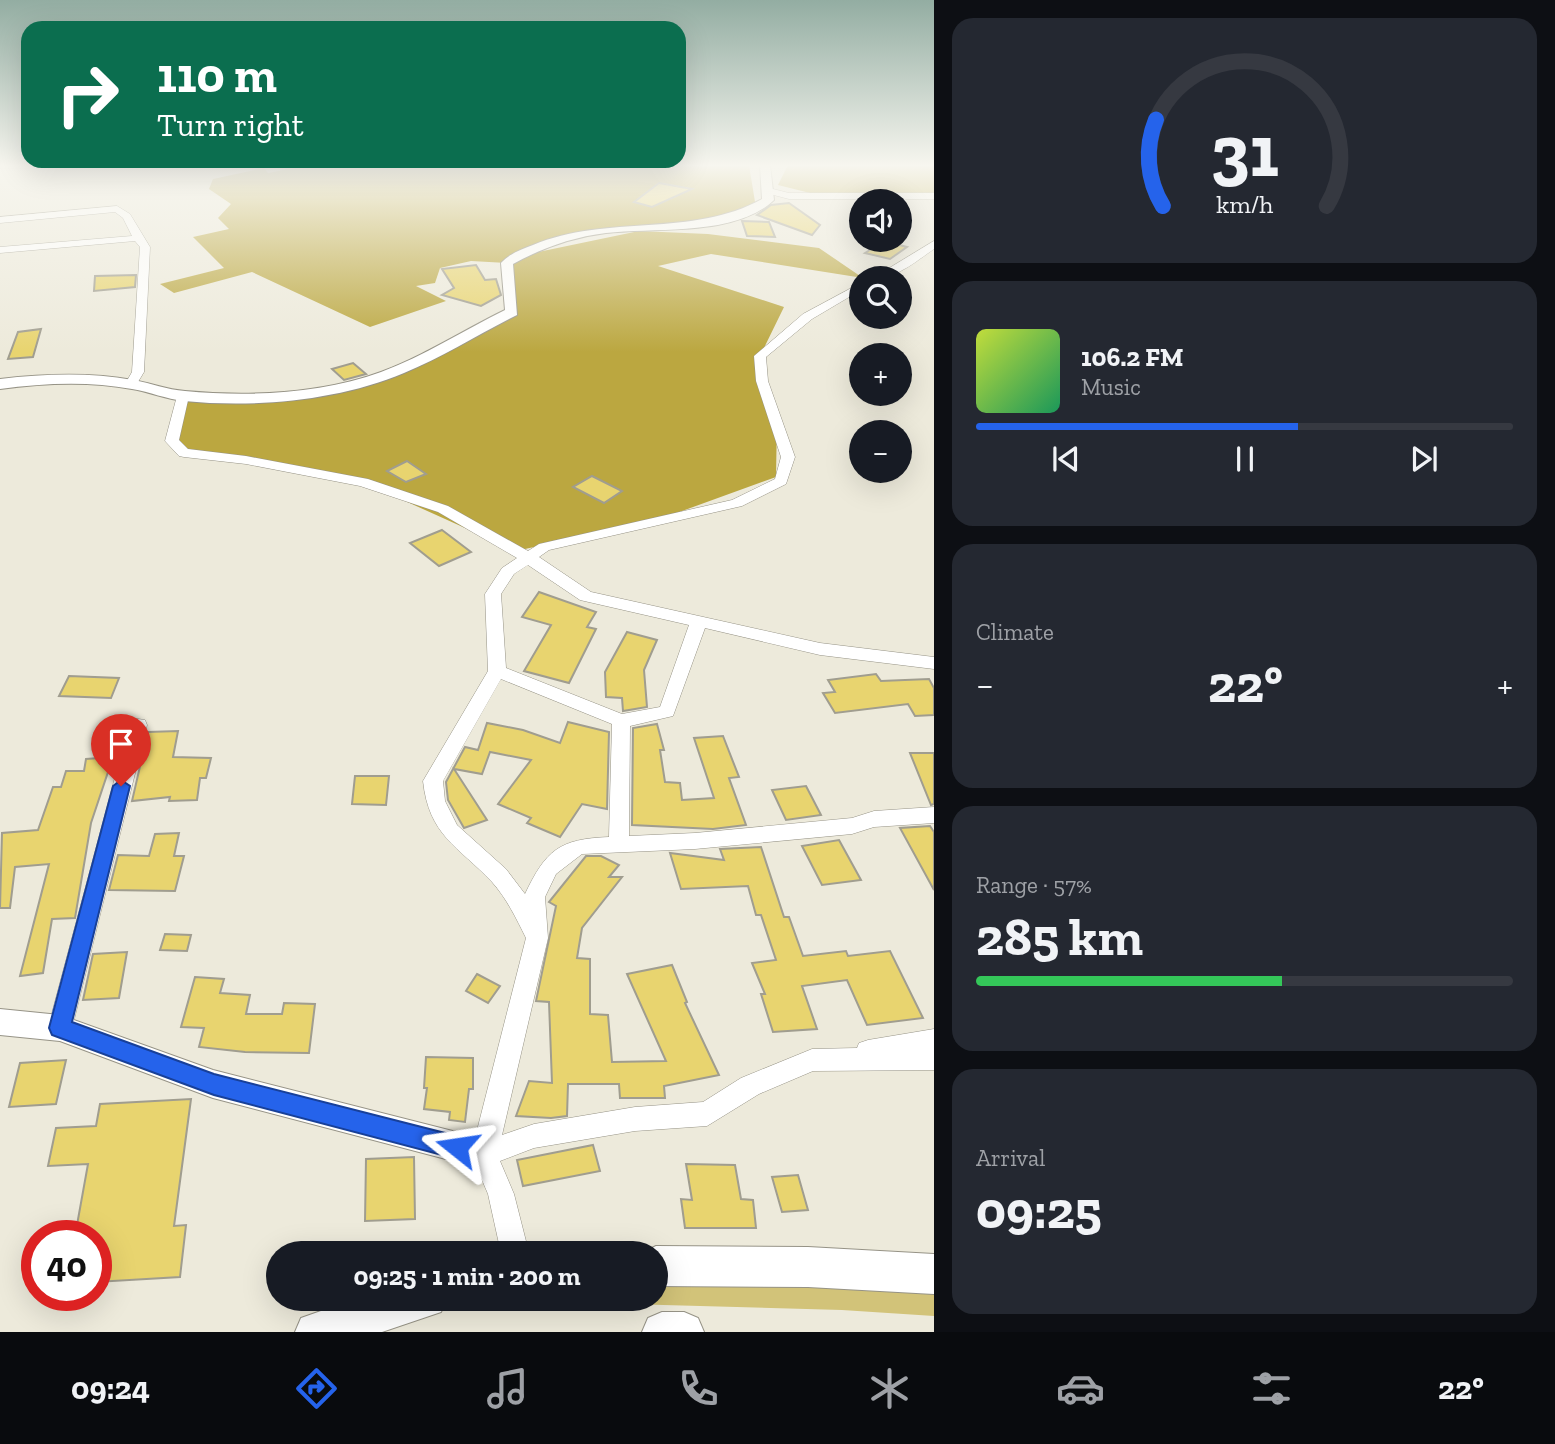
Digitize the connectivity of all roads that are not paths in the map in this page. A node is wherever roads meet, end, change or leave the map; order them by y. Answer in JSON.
{"nodes":[{"id":1,"x":133,"y":227,"type":"edge"},
{"id":2,"x":642,"y":227,"type":"edge"},
{"id":3,"x":138,"y":238,"type":"junction"},
{"id":4,"x":934,"y":244,"type":"edge"},
{"id":5,"x":0,"y":250,"type":"edge"},
{"id":6,"x":903,"y":266,"type":"edge"},
{"id":7,"x":849,"y":292,"type":"edge"},
{"id":8,"x":0,"y":384,"type":"edge"},
{"id":9,"x":131,"y":384,"type":"junction"},
{"id":10,"x":183,"y":396,"type":"junction"},
{"id":11,"x":529,"y":558,"type":"junction"},
{"id":12,"x":699,"y":621,"type":"junction"},
{"id":13,"x":934,"y":663,"type":"edge"},
{"id":14,"x":497,"y":671,"type":"junction"},
{"id":15,"x":621,"y":721,"type":"junction"},
{"id":16,"x":138,"y":724,"type":"dead end"},
{"id":17,"x":934,"y":815,"type":"edge"},
{"id":18,"x":619,"y":844,"type":"junction"},
{"id":19,"x":537,"y":938,"type":"junction"},
{"id":20,"x":0,"y":1022,"type":"edge"},
{"id":21,"x":60,"y":1028,"type":"junction"},
{"id":22,"x":934,"y":1040,"type":"edge"},
{"id":23,"x":934,"y":1059,"type":"edge"},
{"id":24,"x":813,"y":1060,"type":"junction"},
{"id":25,"x":484,"y":1154,"type":"junction"},
{"id":26,"x":512,"y":1241,"type":"edge"},
{"id":27,"x":668,"y":1266,"type":"edge"},
{"id":28,"x":934,"y":1275,"type":"edge"},
{"id":29,"x":384,"y":1311,"type":"edge"},
{"id":30,"x":315,"y":1332,"type":"edge"},
{"id":31,"x":662,"y":1332,"type":"edge"},
{"id":32,"x":684,"y":1332,"type":"edge"}],
"edges":[{"from":1,"to":3,"type":"street"},
{"from":2,"to":10,"type":"street"},
{"from":3,"to":5,"type":"street"},
{"from":3,"to":9,"type":"street"},
{"from":4,"to":6,"type":"street"},
{"from":7,"to":11,"type":"street"},
{"from":8,"to":9,"type":"street"},
{"from":9,"to":10,"type":"street"},
{"from":10,"to":11,"type":"street"},
{"from":11,"to":12,"type":"street"},
{"from":11,"to":14,"type":"street"},
{"from":12,"to":13,"type":"street"},
{"from":12,"to":15,"type":"street"},
{"from":14,"to":15,"type":"street"},
{"from":14,"to":19,"type":"street"},
{"from":15,"to":18,"type":"street"},
{"from":16,"to":21,"type":"street"},
{"from":17,"to":18,"type":"street"},
{"from":18,"to":19,"type":"street"},
{"from":19,"to":25,"type":"street"},
{"from":20,"to":21,"type":"street"},
{"from":21,"to":25,"type":"street"},
{"from":22,"to":24,"type":"street"},
{"from":23,"to":24,"type":"street"},
{"from":24,"to":25,"type":"street"},
{"from":25,"to":26,"type":"street"},
{"from":27,"to":28,"type":"main road"},
{"from":29,"to":30,"type":"main road"},
{"from":31,"to":32,"type":"main road"}]}
